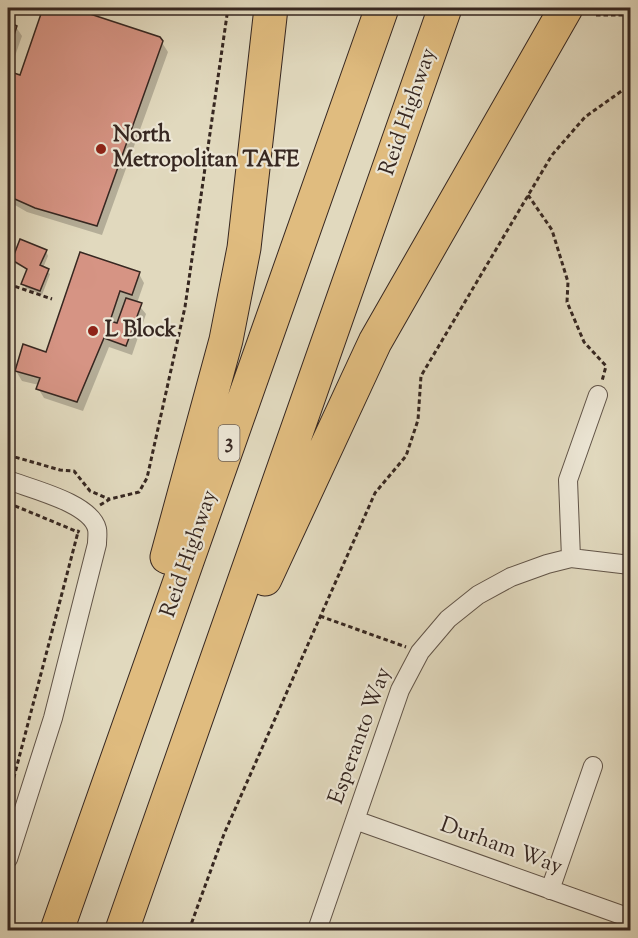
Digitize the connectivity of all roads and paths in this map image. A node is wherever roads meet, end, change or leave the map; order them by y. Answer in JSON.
{"nodes":[{"id":1,"x":228,"y":8,"type":"edge"},
{"id":2,"x":271,"y":8,"type":"edge"},
{"id":3,"x":382,"y":8,"type":"edge"},
{"id":4,"x":445,"y":8,"type":"edge"},
{"id":5,"x":577,"y":10,"type":"edge"},
{"id":6,"x":630,"y":15,"type":"edge"},
{"id":7,"x":630,"y":85,"type":"edge"},
{"id":8,"x":528,"y":195,"type":"junction"},
{"id":9,"x":8,"y":284,"type":"edge"},
{"id":10,"x":52,"y":299,"type":"dead end"},
{"id":11,"x":8,"y":309,"type":"edge"},
{"id":12,"x":13,"y":318,"type":"dead end"},
{"id":13,"x":598,"y":395,"type":"joint"},
{"id":14,"x":8,"y":455,"type":"edge"},
{"id":15,"x":8,"y":480,"type":"edge"},
{"id":16,"x":110,"y":499,"type":"junction"},
{"id":17,"x":8,"y":503,"type":"edge"},
{"id":18,"x":90,"y":517,"type":"junction"},
{"id":19,"x":78,"y":532,"type":"junction"},
{"id":20,"x":571,"y":558,"type":"junction"},
{"id":21,"x":630,"y":565,"type":"edge"},
{"id":22,"x":320,"y":616,"type":"junction"},
{"id":23,"x":420,"y":652,"type":"junction"},
{"id":24,"x":181,"y":763,"type":"junction"},
{"id":25,"x":593,"y":766,"type":"dead end"},
{"id":26,"x":8,"y":800,"type":"edge"},
{"id":27,"x":356,"y":820,"type":"junction"},
{"id":28,"x":8,"y":859,"type":"edge"},
{"id":29,"x":75,"y":879,"type":"junction"},
{"id":30,"x":550,"y":890,"type":"junction"},
{"id":31,"x":630,"y":918,"type":"edge"},
{"id":32,"x":57,"y":930,"type":"edge"},
{"id":33,"x":122,"y":930,"type":"edge"},
{"id":34,"x":189,"y":930,"type":"edge"},
{"id":35,"x":317,"y":930,"type":"edge"}],
"edges":[{"from":1,"to":16,"type":"path"},
{"from":2,"to":29,"type":"highway"},
{"from":3,"to":29,"type":"highway","name":"Reid Highway","number":"3"},
{"from":4,"to":24,"type":"highway","name":"Reid Highway"},
{"from":5,"to":6,"type":"path"},
{"from":5,"to":24,"type":"highway"},
{"from":7,"to":8,"type":"path"},
{"from":8,"to":13,"type":"path"},
{"from":8,"to":22,"type":"path"},
{"from":9,"to":10,"type":"path"},
{"from":11,"to":12,"type":"path"},
{"from":13,"to":20,"type":"street"},
{"from":14,"to":16,"type":"path"},
{"from":15,"to":18,"type":"street"},
{"from":16,"to":18,"type":"path"},
{"from":17,"to":19,"type":"path"},
{"from":18,"to":19,"type":"path"},
{"from":18,"to":28,"type":"street"},
{"from":19,"to":26,"type":"path"},
{"from":20,"to":21,"type":"street","name":"Esperanto Way"},
{"from":20,"to":23,"type":"street","name":"Esperanto Way"},
{"from":22,"to":23,"type":"path"},
{"from":22,"to":34,"type":"path"},
{"from":23,"to":27,"type":"street","name":"Esperanto Way"},
{"from":24,"to":33,"type":"highway","name":"Reid Highway"},
{"from":25,"to":30,"type":"street"},
{"from":27,"to":30,"type":"street","name":"Durham Way"},
{"from":27,"to":35,"type":"street","name":"Esperanto Way"},
{"from":29,"to":32,"type":"highway","name":"Reid Highway","number":"3"},
{"from":30,"to":31,"type":"street","name":"Durham Way"}]}
